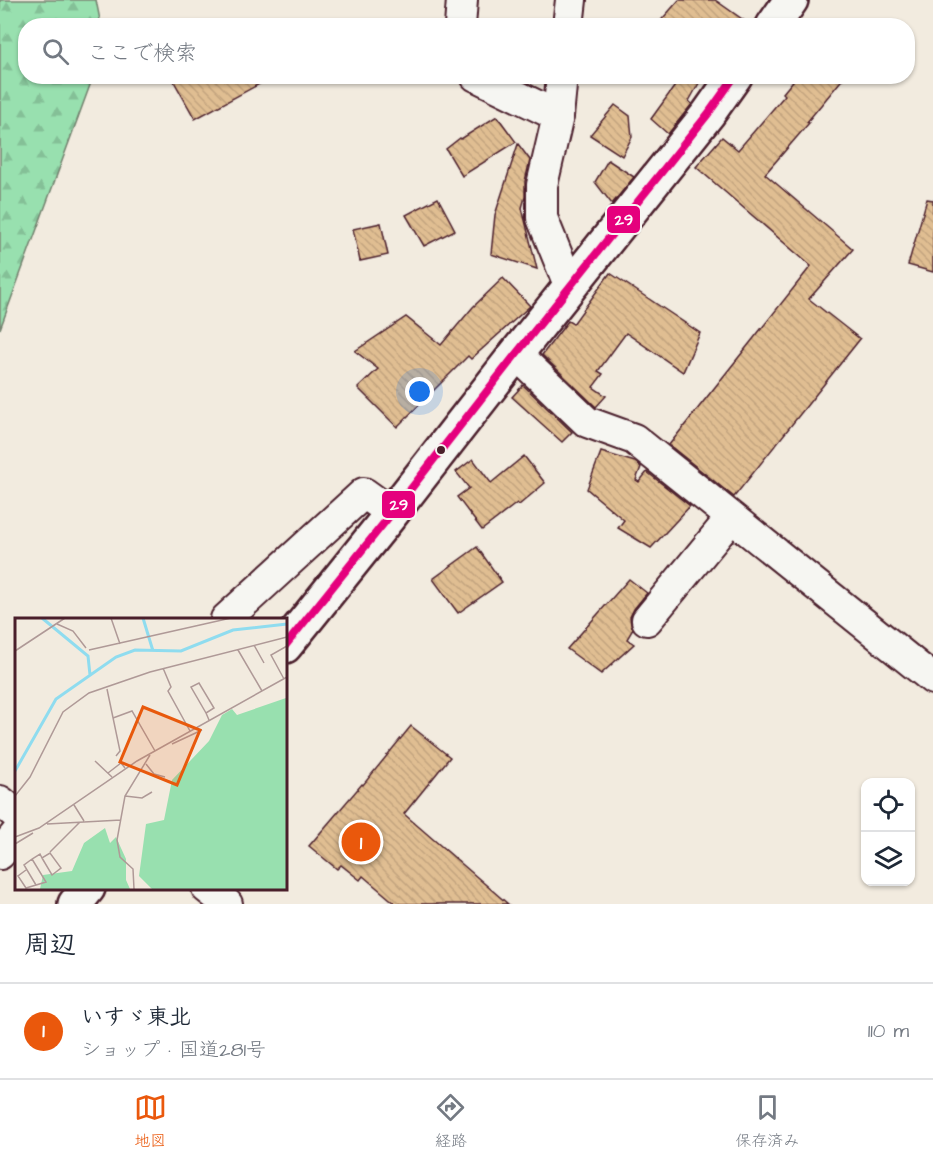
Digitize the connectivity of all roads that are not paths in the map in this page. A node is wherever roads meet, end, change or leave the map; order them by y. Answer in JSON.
{"nodes":[{"id":1,"x":462,"y":0,"type":"edge"},
{"id":2,"x":572,"y":0,"type":"edge"},
{"id":3,"x":791,"y":0,"type":"edge"},
{"id":4,"x":461,"y":18,"type":"edge"},
{"id":5,"x":569,"y":18,"type":"edge"},
{"id":6,"x":779,"y":18,"type":"edge"},
{"id":7,"x":492,"y":84,"type":"edge"},
{"id":8,"x":561,"y":84,"type":"edge"},
{"id":9,"x":729,"y":84,"type":"edge"},
{"id":10,"x":558,"y":116,"type":"junction"},
{"id":11,"x":570,"y":287,"type":"junction"},
{"id":12,"x":516,"y":354,"type":"junction"},
{"id":13,"x":392,"y":513,"type":"junction"},
{"id":14,"x":731,"y":518,"type":"junction"},
{"id":15,"x":227,"y":618,"type":"edge"},
{"id":16,"x":647,"y":620,"type":"dead end"},
{"id":17,"x":286,"y":645,"type":"edge"},
{"id":18,"x":933,"y":678,"type":"edge"},
{"id":19,"x":0,"y":801,"type":"edge"},
{"id":20,"x":15,"y":813,"type":"edge"},
{"id":21,"x":15,"y":835,"type":"edge"},
{"id":22,"x":0,"y":854,"type":"edge"},
{"id":23,"x":87,"y":889,"type":"edge"},
{"id":24,"x":208,"y":889,"type":"edge"},
{"id":25,"x":75,"y":904,"type":"edge"},
{"id":26,"x":227,"y":904,"type":"edge"}],
"edges":[{"from":1,"to":4,"type":"street"},
{"from":2,"to":5,"type":"street"},
{"from":3,"to":6,"type":"highway"},
{"from":7,"to":10,"type":"street"},
{"from":8,"to":10,"type":"street"},
{"from":9,"to":11,"type":"highway"},
{"from":10,"to":11,"type":"street"},
{"from":11,"to":12,"type":"highway"},
{"from":12,"to":13,"type":"highway"},
{"from":12,"to":14,"type":"street"},
{"from":13,"to":15,"type":"street"},
{"from":13,"to":17,"type":"highway"},
{"from":14,"to":16,"type":"street"},
{"from":14,"to":18,"type":"street"},
{"from":19,"to":20,"type":"street"},
{"from":21,"to":22,"type":"street"},
{"from":23,"to":25,"type":"highway"},
{"from":24,"to":26,"type":"street"}]}
